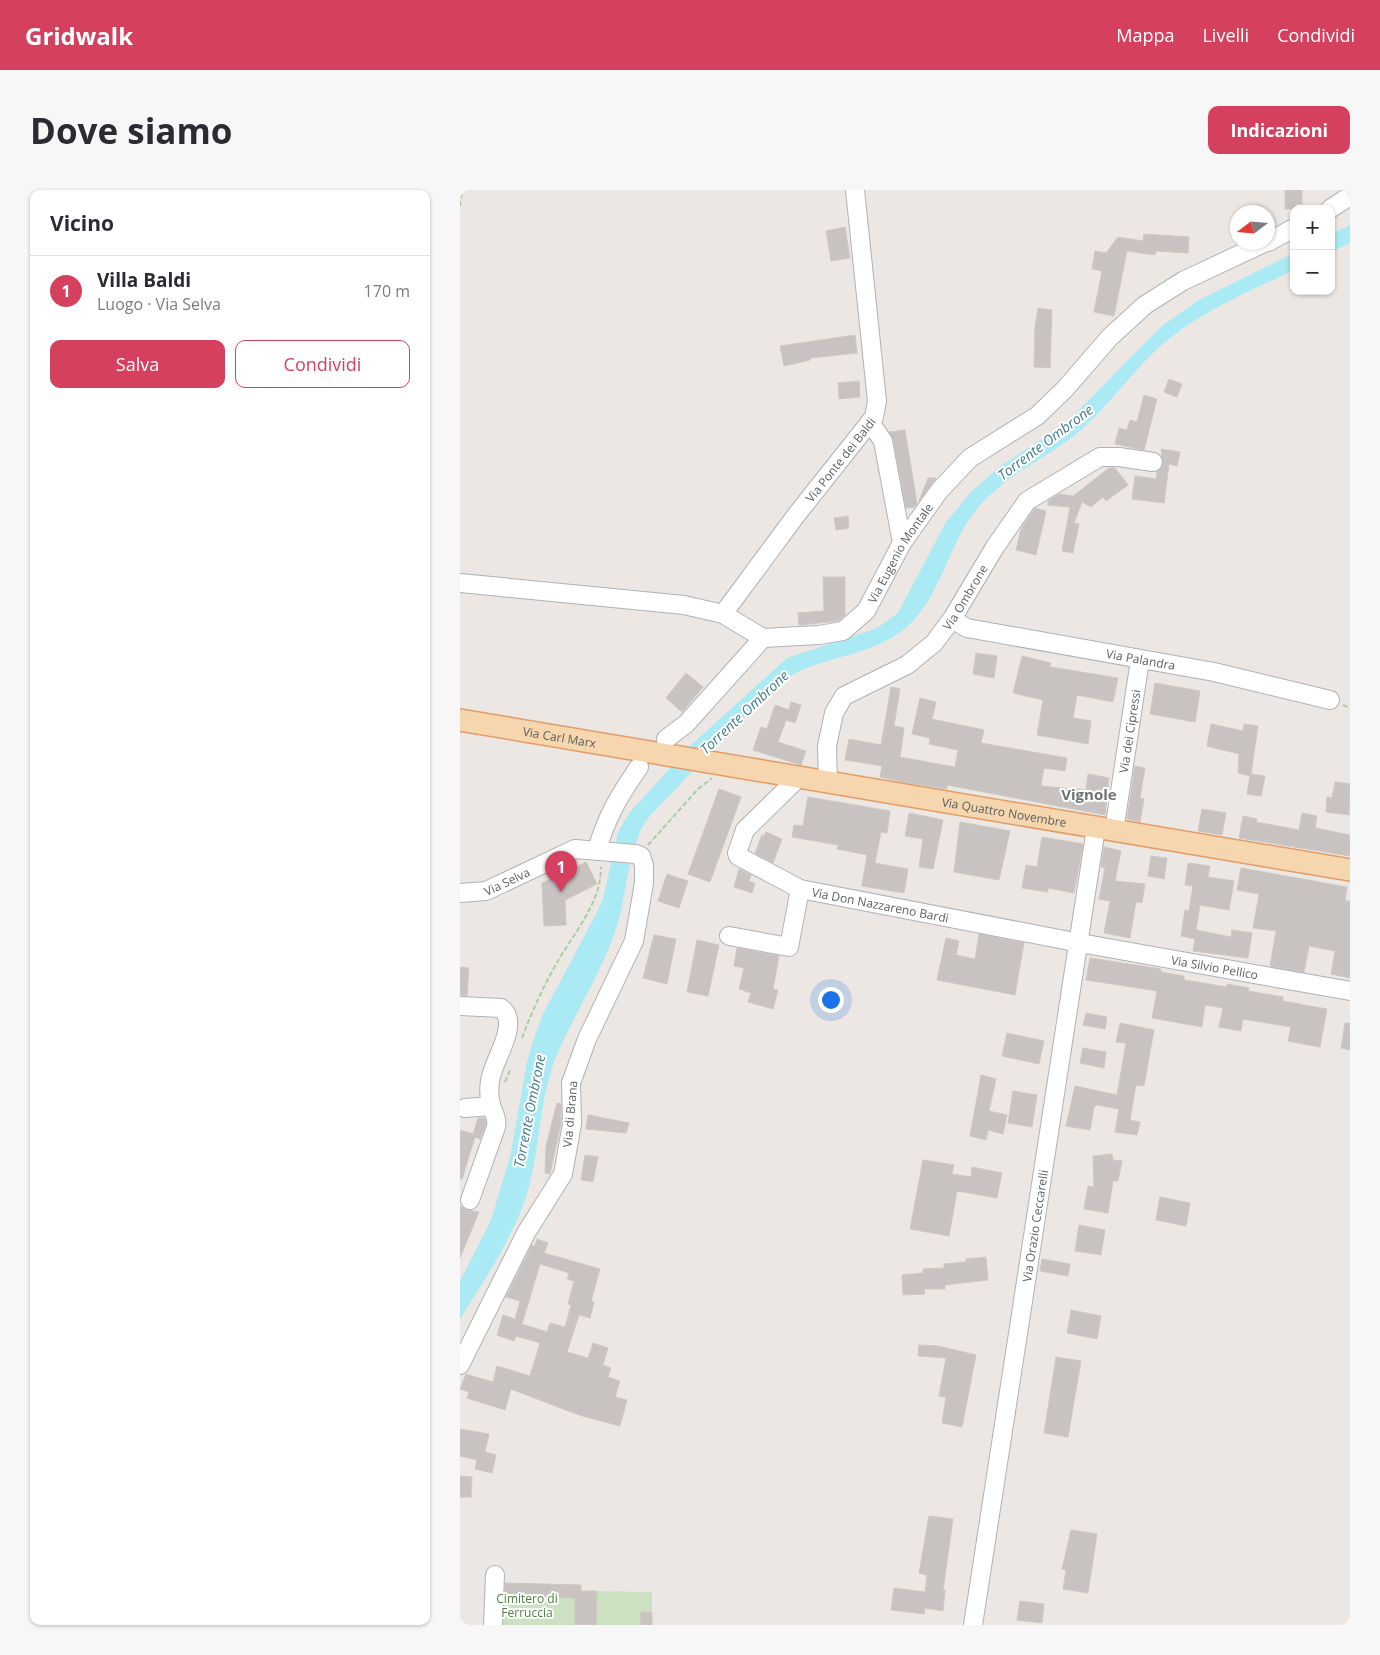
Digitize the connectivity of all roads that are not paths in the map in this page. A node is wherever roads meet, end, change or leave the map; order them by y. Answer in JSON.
{"nodes":[{"id":1,"x":856,"y":190,"type":"edge"},
{"id":2,"x":1350,"y":196,"type":"edge"},
{"id":3,"x":1335,"y":206,"type":"edge"},
{"id":4,"x":1290,"y":230,"type":"edge"},
{"id":5,"x":1275,"y":238,"type":"edge"},
{"id":6,"x":1250,"y":250,"type":"edge"},
{"id":7,"x":870,"y":422,"type":"junction"},
{"id":8,"x":1153,"y":462,"type":"dead end"},
{"id":9,"x":902,"y":543,"type":"junction"},
{"id":10,"x":460,"y":583,"type":"edge"},
{"id":11,"x":723,"y":614,"type":"junction"},
{"id":12,"x":952,"y":619,"type":"junction"},
{"id":13,"x":763,"y":638,"type":"junction"},
{"id":14,"x":1140,"y":660,"type":"junction"},
{"id":15,"x":1330,"y":700,"type":"dead end"},
{"id":16,"x":460,"y":720,"type":"edge"},
{"id":17,"x":663,"y":747,"type":"junction"},
{"id":18,"x":639,"y":767,"type":"dead end"},
{"id":19,"x":798,"y":778,"type":"junction"},
{"id":20,"x":828,"y":783,"type":"junction"},
{"id":21,"x":1105,"y":830,"type":"junction"},
{"id":22,"x":601,"y":850,"type":"junction"},
{"id":23,"x":636,"y":854,"type":"joint"},
{"id":24,"x":1350,"y":870,"type":"edge"},
{"id":25,"x":800,"y":889,"type":"junction"},
{"id":26,"x":460,"y":893,"type":"edge"},
{"id":27,"x":729,"y":936,"type":"dead end"},
{"id":28,"x":1080,"y":943,"type":"junction"},
{"id":29,"x":1350,"y":992,"type":"edge"},
{"id":30,"x":460,"y":1006,"type":"edge"},
{"id":31,"x":491,"y":1106,"type":"junction"},
{"id":32,"x":465,"y":1108,"type":"dead end"},
{"id":33,"x":470,"y":1200,"type":"dead end"},
{"id":34,"x":460,"y":1365,"type":"edge"},
{"id":35,"x":495,"y":1575,"type":"dead end"},
{"id":36,"x":493,"y":1625,"type":"edge"},
{"id":37,"x":973,"y":1625,"type":"edge"}],
"edges":[{"from":1,"to":7,"type":"street","name":"Via Ponte dei Baldi"},
{"from":2,"to":3,"type":"street"},
{"from":4,"to":5,"type":"street","name":"Via Eugenio Montale"},
{"from":6,"to":9,"type":"street","name":"Via Eugenio Montale"},
{"from":7,"to":9,"type":"street"},
{"from":7,"to":11,"type":"street","name":"Via Ponte dei Baldi"},
{"from":8,"to":12,"type":"street","name":"Via Ombrone"},
{"from":9,"to":13,"type":"street","name":"Via Eugenio Montale"},
{"from":10,"to":11,"type":"street"},
{"from":11,"to":13,"type":"street"},
{"from":12,"to":14,"type":"street","name":"Via Palandra"},
{"from":12,"to":20,"type":"street","name":"Via Ombrone"},
{"from":13,"to":17,"type":"street"},
{"from":14,"to":15,"type":"street","name":"Via Palandra"},
{"from":14,"to":21,"type":"street","name":"Via dei Cipressi"},
{"from":16,"to":17,"type":"main road","name":"Via Carl Marx"},
{"from":17,"to":19,"type":"main road","name":"Via Quattro Novembre"},
{"from":18,"to":22,"type":"street"},
{"from":19,"to":20,"type":"main road","name":"Via Quattro Novembre"},
{"from":19,"to":25,"type":"street"},
{"from":20,"to":21,"type":"main road","name":"Via Quattro Novembre"},
{"from":21,"to":24,"type":"main road","name":"Via Quattro Novembre"},
{"from":21,"to":28,"type":"street","name":"Via Orazio Ceccarelli"},
{"from":22,"to":23,"type":"street","name":"Via Selva"},
{"from":22,"to":26,"type":"street","name":"Via Selva"},
{"from":23,"to":34,"type":"street","name":"Via di Brana"},
{"from":25,"to":27,"type":"street","name":"Via Don Nazzareno Bardi"},
{"from":25,"to":28,"type":"street","name":"Via Don Nazzareno Bardi"},
{"from":28,"to":29,"type":"street","name":"Via Silvio Pellico"},
{"from":28,"to":37,"type":"street","name":"Via Orazio Ceccarelli"},
{"from":30,"to":31,"type":"street"},
{"from":31,"to":32,"type":"street"},
{"from":31,"to":33,"type":"street"},
{"from":35,"to":36,"type":"street"}]}
